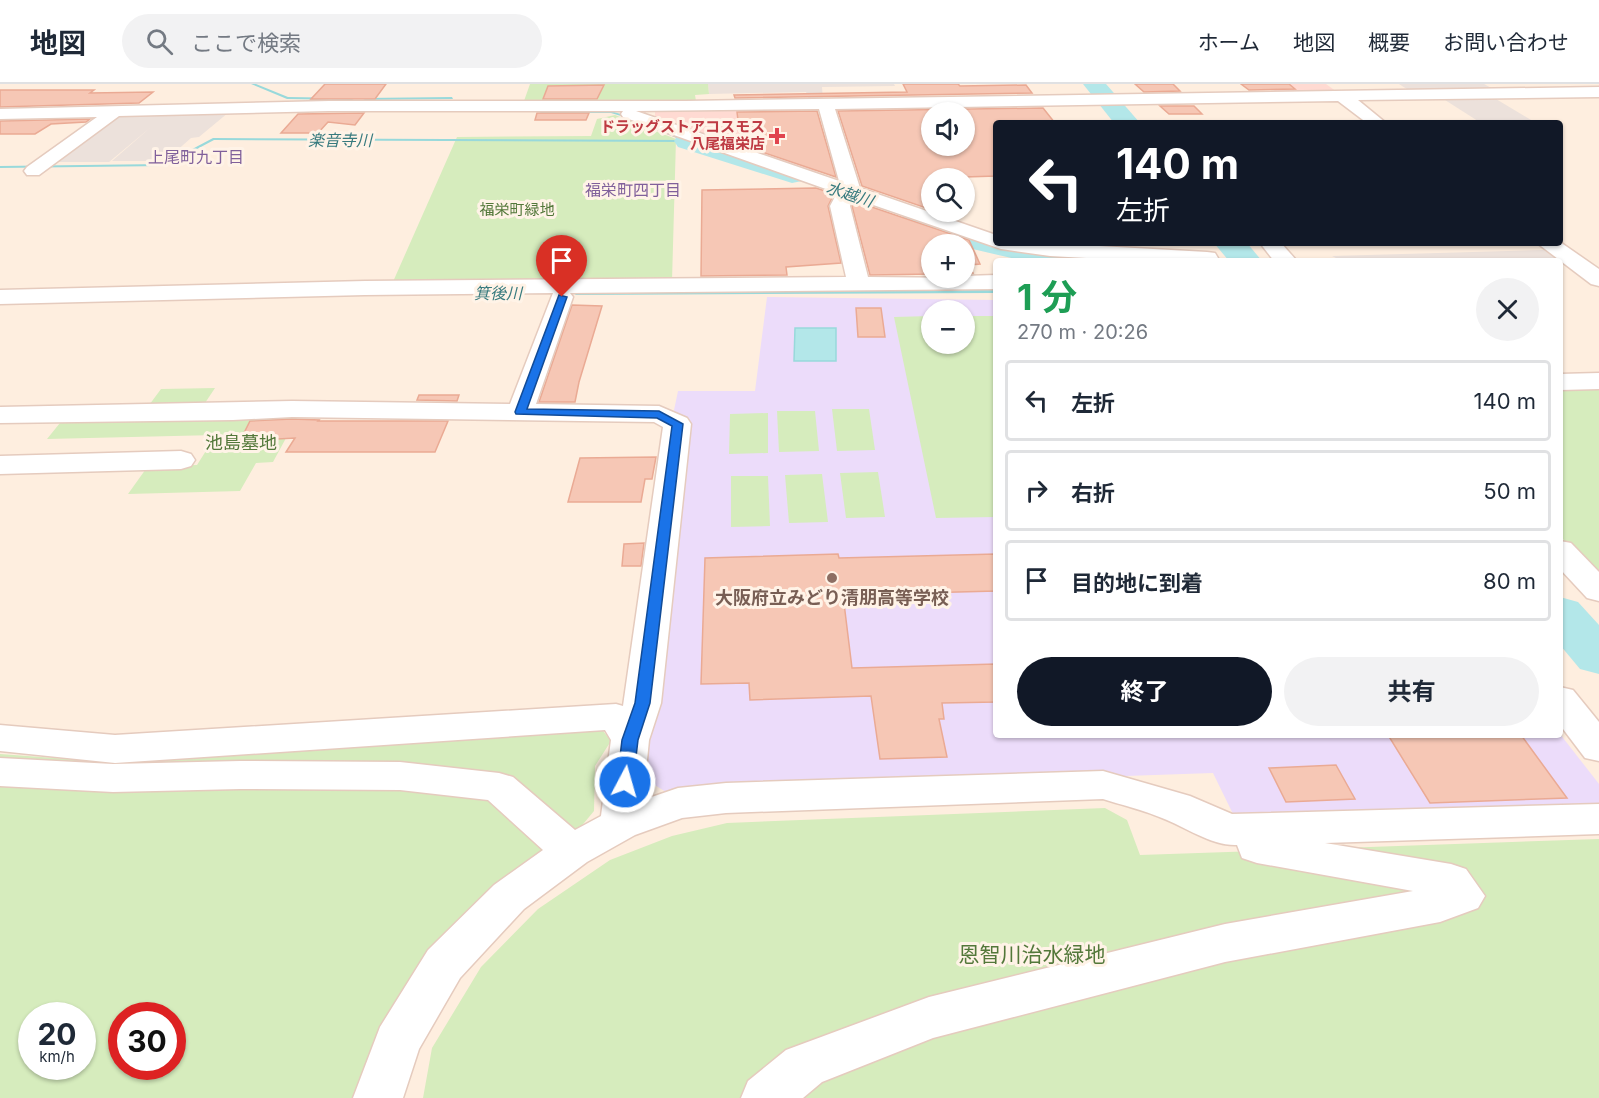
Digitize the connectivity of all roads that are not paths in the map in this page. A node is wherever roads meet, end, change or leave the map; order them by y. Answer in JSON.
{"nodes":[{"id":1,"x":1071,"y":84,"type":"edge"},
{"id":2,"x":1125,"y":84,"type":"edge"},
{"id":3,"x":1540,"y":84,"type":"edge"},
{"id":4,"x":802,"y":89,"type":"dead end"},
{"id":5,"x":468,"y":91,"type":"dead end"},
{"id":6,"x":665,"y":91,"type":"dead end"},
{"id":7,"x":1599,"y":92,"type":"edge"},
{"id":8,"x":1557,"y":93,"type":"junction"},
{"id":9,"x":1342,"y":96,"type":"junction"},
{"id":10,"x":1137,"y":100,"type":"junction"},
{"id":11,"x":822,"y":104,"type":"junction"},
{"id":12,"x":1090,"y":105,"type":"junction"},
{"id":13,"x":460,"y":106,"type":"junction"},
{"id":14,"x":605,"y":106,"type":"junction"},
{"id":15,"x":656,"y":106,"type":"junction"},
{"id":16,"x":1588,"y":109,"type":"dead end"},
{"id":17,"x":117,"y":110,"type":"junction"},
{"id":18,"x":0,"y":114,"type":"edge"},
{"id":19,"x":1154,"y":115,"type":"dead end"},
{"id":20,"x":1374,"y":120,"type":"edge"},
{"id":21,"x":33,"y":171,"type":"dead end"},
{"id":22,"x":847,"y":193,"type":"junction"},
{"id":23,"x":993,"y":241,"type":"edge"},
{"id":24,"x":1022,"y":246,"type":"edge"},
{"id":25,"x":1273,"y":246,"type":"edge"},
{"id":26,"x":1552,"y":246,"type":"edge"},
{"id":27,"x":1206,"y":256,"type":"edge"},
{"id":28,"x":1283,"y":258,"type":"edge"},
{"id":29,"x":1563,"y":272,"type":"edge"},
{"id":30,"x":1595,"y":274,"type":"edge"},
{"id":31,"x":993,"y":282,"type":"edge"},
{"id":32,"x":858,"y":283,"type":"junction"},
{"id":33,"x":0,"y":297,"type":"edge"},
{"id":34,"x":562,"y":297,"type":"dead end"},
{"id":35,"x":1599,"y":381,"type":"edge"},
{"id":36,"x":1563,"y":382,"type":"edge"},
{"id":37,"x":520,"y":412,"type":"junction"},
{"id":38,"x":0,"y":415,"type":"edge"},
{"id":39,"x":181,"y":460,"type":"dead end"},
{"id":40,"x":0,"y":465,"type":"edge"},
{"id":41,"x":1563,"y":553,"type":"edge"},
{"id":42,"x":1599,"y":591,"type":"edge"},
{"id":43,"x":1563,"y":703,"type":"edge"},
{"id":44,"x":0,"y":738,"type":"edge"},
{"id":45,"x":630,"y":740,"type":"junction"},
{"id":46,"x":1599,"y":748,"type":"edge"},
{"id":47,"x":0,"y":772,"type":"edge"},
{"id":48,"x":1599,"y":819,"type":"edge"},
{"id":49,"x":620,"y":824,"type":"junction"},
{"id":50,"x":1257,"y":846,"type":"dead end"},
{"id":51,"x":572,"y":851,"type":"junction"},
{"id":52,"x":378,"y":1098,"type":"edge"},
{"id":53,"x":766,"y":1098,"type":"edge"}],
"edges":[{"from":1,"to":12,"type":"street"},
{"from":2,"to":10,"type":"street"},
{"from":3,"to":8,"type":"street"},
{"from":4,"to":11,"type":"street"},
{"from":5,"to":13,"type":"street"},
{"from":6,"to":15,"type":"street"},
{"from":7,"to":8,"type":"street"},
{"from":8,"to":9,"type":"street"},
{"from":8,"to":16,"type":"street"},
{"from":9,"to":10,"type":"street"},
{"from":9,"to":20,"type":"street"},
{"from":10,"to":12,"type":"street"},
{"from":10,"to":19,"type":"street"},
{"from":11,"to":12,"type":"street"},
{"from":11,"to":15,"type":"street"},
{"from":11,"to":22,"type":"street"},
{"from":13,"to":14,"type":"street"},
{"from":13,"to":17,"type":"street"},
{"from":14,"to":15,"type":"street"},
{"from":14,"to":22,"type":"street"},
{"from":17,"to":18,"type":"street"},
{"from":17,"to":21,"type":"street"},
{"from":22,"to":23,"type":"street"},
{"from":22,"to":32,"type":"street"},
{"from":24,"to":27,"type":"street"},
{"from":25,"to":28,"type":"street"},
{"from":26,"to":30,"type":"street"},
{"from":29,"to":30,"type":"street"},
{"from":31,"to":32,"type":"street"},
{"from":32,"to":33,"type":"street"},
{"from":34,"to":37,"type":"street"},
{"from":35,"to":36,"type":"street"},
{"from":37,"to":38,"type":"street"},
{"from":37,"to":45,"type":"street"},
{"from":39,"to":40,"type":"street"},
{"from":41,"to":42,"type":"street"},
{"from":43,"to":46,"type":"street"},
{"from":44,"to":45,"type":"street"},
{"from":45,"to":49,"type":"street"},
{"from":47,"to":51,"type":"street"},
{"from":48,"to":49,"type":"street"},
{"from":49,"to":51,"type":"street"},
{"from":50,"to":53,"type":"street"},
{"from":51,"to":52,"type":"street"}]}
